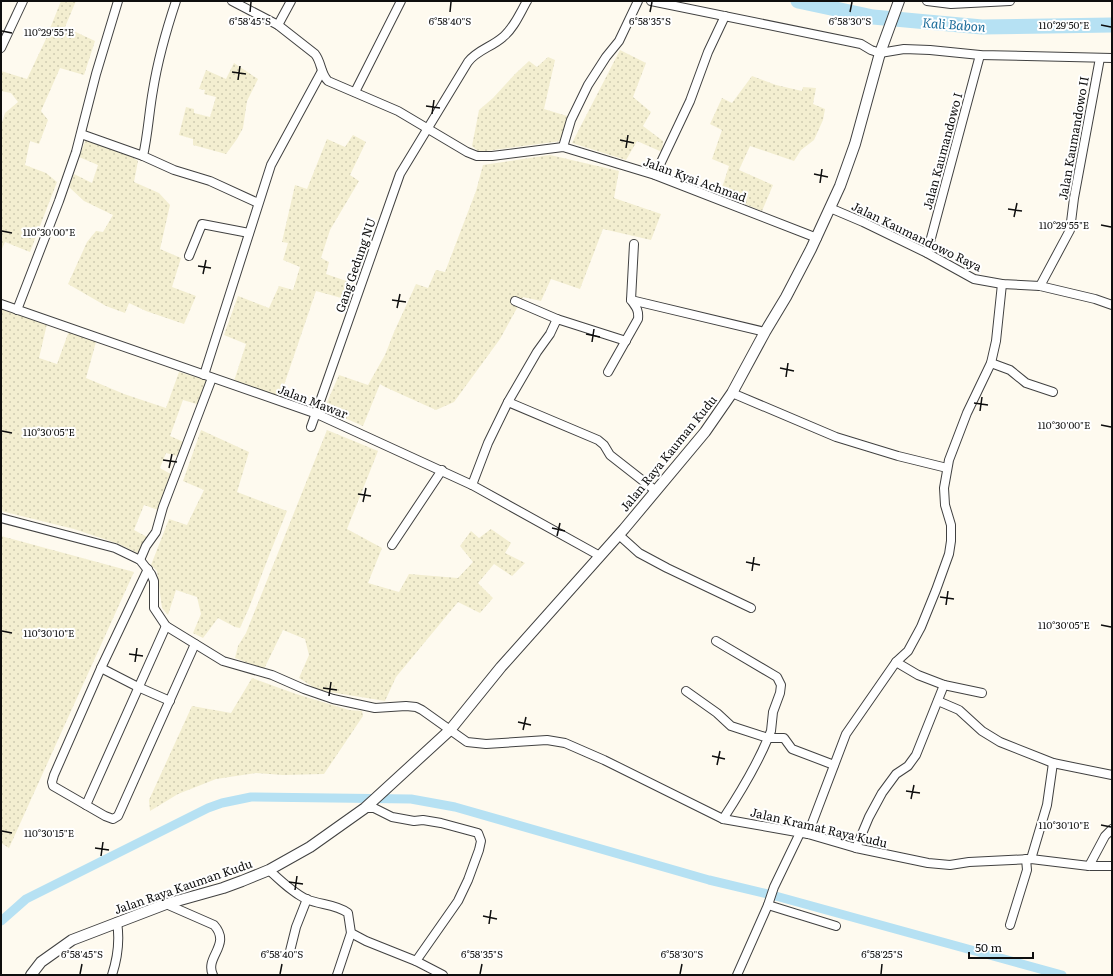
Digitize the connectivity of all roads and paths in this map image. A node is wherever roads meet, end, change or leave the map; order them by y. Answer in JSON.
{"nodes":[{"id":1,"x":23,"y":1,"type":"edge"},
{"id":2,"x":118,"y":1,"type":"edge"},
{"id":3,"x":176,"y":1,"type":"edge"},
{"id":4,"x":232,"y":1,"type":"edge"},
{"id":5,"x":291,"y":1,"type":"edge"},
{"id":6,"x":401,"y":1,"type":"edge"},
{"id":7,"x":527,"y":1,"type":"edge"},
{"id":8,"x":638,"y":1,"type":"edge"},
{"id":9,"x":651,"y":1,"type":"edge"},
{"id":10,"x":899,"y":1,"type":"edge"},
{"id":11,"x":927,"y":1,"type":"edge"},
{"id":12,"x":1010,"y":1,"type":"edge"},
{"id":13,"x":725,"y":16,"type":"junction"},
{"id":14,"x":278,"y":24,"type":"junction"},
{"id":15,"x":1,"y":48,"type":"edge"},
{"id":16,"x":882,"y":49,"type":"junction"},
{"id":17,"x":980,"y":55,"type":"junction"},
{"id":18,"x":1100,"y":58,"type":"junction"},
{"id":19,"x":1112,"y":58,"type":"edge"},
{"id":20,"x":322,"y":71,"type":"junction"},
{"id":21,"x":355,"y":92,"type":"junction"},
{"id":22,"x":426,"y":129,"type":"junction"},
{"id":23,"x":81,"y":134,"type":"junction"},
{"id":24,"x":563,"y":147,"type":"junction"},
{"id":25,"x":143,"y":156,"type":"junction"},
{"id":26,"x":655,"y":175,"type":"junction"},
{"id":27,"x":258,"y":203,"type":"junction"},
{"id":28,"x":830,"y":208,"type":"junction"},
{"id":29,"x":249,"y":233,"type":"junction"},
{"id":30,"x":817,"y":238,"type":"junction"},
{"id":31,"x":634,"y":244,"type":"dead end"},
{"id":32,"x":927,"y":253,"type":"junction"},
{"id":33,"x":189,"y":256,"type":"dead end"},
{"id":34,"x":1002,"y":284,"type":"junction"},
{"id":35,"x":1040,"y":286,"type":"junction"},
{"id":36,"x":631,"y":300,"type":"junction"},
{"id":37,"x":515,"y":301,"type":"dead end"},
{"id":38,"x":1,"y":304,"type":"edge"},
{"id":39,"x":1112,"y":305,"type":"edge"},
{"id":40,"x":17,"y":310,"type":"junction"},
{"id":41,"x":557,"y":319,"type":"junction"},
{"id":42,"x":765,"y":332,"type":"junction"},
{"id":43,"x":626,"y":341,"type":"junction"},
{"id":44,"x":991,"y":363,"type":"junction"},
{"id":45,"x":608,"y":372,"type":"dead end"},
{"id":46,"x":208,"y":376,"type":"junction"},
{"id":47,"x":1053,"y":392,"type":"dead end"},
{"id":48,"x":732,"y":393,"type":"junction"},
{"id":49,"x":508,"y":402,"type":"junction"},
{"id":50,"x":317,"y":414,"type":"junction"},
{"id":51,"x":311,"y":427,"type":"dead end"},
{"id":52,"x":947,"y":468,"type":"junction"},
{"id":53,"x":442,"y":470,"type":"junction"},
{"id":54,"x":472,"y":485,"type":"junction"},
{"id":55,"x":656,"y":491,"type":"junction"},
{"id":56,"x":1,"y":518,"type":"edge"},
{"id":57,"x":619,"y":535,"type":"junction"},
{"id":58,"x":392,"y":545,"type":"dead end"},
{"id":59,"x":600,"y":556,"type":"junction"},
{"id":60,"x":140,"y":560,"type":"junction"},
{"id":61,"x":148,"y":569,"type":"junction"},
{"id":62,"x":752,"y":608,"type":"dead end"},
{"id":63,"x":166,"y":626,"type":"junction"},
{"id":64,"x":716,"y":641,"type":"dead end"},
{"id":65,"x":195,"y":644,"type":"junction"},
{"id":66,"x":896,"y":662,"type":"junction"},
{"id":67,"x":101,"y":668,"type":"junction"},
{"id":68,"x":944,"y":685,"type":"junction"},
{"id":69,"x":138,"y":687,"type":"junction"},
{"id":70,"x":686,"y":692,"type":"dead end"},
{"id":71,"x":982,"y":693,"type":"dead end"},
{"id":72,"x":170,"y":701,"type":"junction"},
{"id":73,"x":938,"y":701,"type":"junction"},
{"id":74,"x":450,"y":730,"type":"junction"},
{"id":75,"x":768,"y":738,"type":"junction"},
{"id":76,"x":1053,"y":763,"type":"junction"},
{"id":77,"x":834,"y":765,"type":"junction"},
{"id":78,"x":1112,"y":775,"type":"edge"},
{"id":79,"x":86,"y":806,"type":"junction"},
{"id":80,"x":364,"y":808,"type":"junction"},
{"id":81,"x":722,"y":818,"type":"junction"},
{"id":82,"x":1112,"y":828,"type":"edge"},
{"id":83,"x":804,"y":833,"type":"junction"},
{"id":84,"x":856,"y":848,"type":"junction"},
{"id":85,"x":1028,"y":859,"type":"junction"},
{"id":86,"x":1110,"y":865,"type":"edge"},
{"id":87,"x":1089,"y":866,"type":"junction"},
{"id":88,"x":269,"y":870,"type":"junction"},
{"id":89,"x":307,"y":899,"type":"junction"},
{"id":90,"x":769,"y":903,"type":"junction"},
{"id":91,"x":166,"y":904,"type":"junction"},
{"id":92,"x":117,"y":922,"type":"junction"},
{"id":93,"x":836,"y":926,"type":"dead end"},
{"id":94,"x":1010,"y":926,"type":"dead end"},
{"id":95,"x":351,"y":933,"type":"junction"},
{"id":96,"x":290,"y":951,"type":"dead end"},
{"id":97,"x":416,"y":961,"type":"junction"},
{"id":98,"x":31,"y":975,"type":"edge"},
{"id":99,"x":112,"y":975,"type":"edge"},
{"id":100,"x":213,"y":975,"type":"edge"},
{"id":101,"x":337,"y":975,"type":"edge"},
{"id":102,"x":443,"y":975,"type":"edge"},
{"id":103,"x":737,"y":975,"type":"edge"}],
"edges":[{"from":1,"to":15,"type":"street"},
{"from":2,"to":23,"type":"street"},
{"from":3,"to":25,"type":"street"},
{"from":4,"to":14,"type":"street","name":"Jalan Kyai Achmad"},
{"from":5,"to":14,"type":"street"},
{"from":6,"to":21,"type":"street"},
{"from":7,"to":22,"type":"street","name":"Gang Gedung NU"},
{"from":8,"to":24,"type":"street"},
{"from":9,"to":13,"type":"street"},
{"from":10,"to":16,"type":"street","name":"Jalan Raya Kauman Kudu"},
{"from":11,"to":12,"type":"street"},
{"from":13,"to":16,"type":"street"},
{"from":13,"to":26,"type":"street"},
{"from":14,"to":20,"type":"street","name":"Jalan Kyai Achmad"},
{"from":16,"to":17,"type":"street"},
{"from":16,"to":28,"type":"street","name":"Jalan Raya Kauman Kudu"},
{"from":17,"to":18,"type":"street"},
{"from":17,"to":32,"type":"street","name":"Jalan Kaumandowo I"},
{"from":18,"to":19,"type":"street"},
{"from":18,"to":35,"type":"street","name":"Jalan Kaumandowo II"},
{"from":20,"to":21,"type":"street","name":"Jalan Kyai Achmad"},
{"from":20,"to":27,"type":"street"},
{"from":21,"to":22,"type":"street","name":"Jalan Kyai Achmad"},
{"from":22,"to":24,"type":"street","name":"Jalan Kyai Achmad"},
{"from":22,"to":50,"type":"street","name":"Gang Gedung NU"},
{"from":23,"to":25,"type":"street"},
{"from":23,"to":40,"type":"street"},
{"from":24,"to":26,"type":"street","name":"Jalan Kyai Achmad"},
{"from":25,"to":27,"type":"street"},
{"from":26,"to":30,"type":"street","name":"Jalan Kyai Achmad"},
{"from":27,"to":29,"type":"street"},
{"from":28,"to":30,"type":"street","name":"Jalan Raya Kauman Kudu"},
{"from":28,"to":32,"type":"street","name":"Jalan Kaumandowo Raya"},
{"from":29,"to":33,"type":"street"},
{"from":29,"to":46,"type":"street"},
{"from":30,"to":42,"type":"street","name":"Jalan Raya Kauman Kudu"},
{"from":31,"to":36,"type":"street"},
{"from":32,"to":34,"type":"street","name":"Jalan Kaumandowo Raya"},
{"from":34,"to":35,"type":"street","name":"Jalan Kaumandowo Raya"},
{"from":34,"to":44,"type":"street"},
{"from":35,"to":39,"type":"street","name":"Jalan Kaumandowo Raya"},
{"from":36,"to":42,"type":"street"},
{"from":36,"to":43,"type":"street"},
{"from":37,"to":41,"type":"street"},
{"from":38,"to":40,"type":"street","name":"Jalan Mawar"},
{"from":40,"to":46,"type":"street","name":"Jalan Mawar"},
{"from":41,"to":43,"type":"street"},
{"from":41,"to":49,"type":"street"},
{"from":42,"to":48,"type":"street","name":"Jalan Raya Kauman Kudu"},
{"from":43,"to":45,"type":"street"},
{"from":44,"to":47,"type":"street"},
{"from":44,"to":52,"type":"street"},
{"from":46,"to":50,"type":"street","name":"Jalan Mawar"},
{"from":46,"to":60,"type":"street"},
{"from":48,"to":52,"type":"street"},
{"from":48,"to":55,"type":"street","name":"Jalan Raya Kauman Kudu"},
{"from":49,"to":54,"type":"street"},
{"from":49,"to":55,"type":"street"},
{"from":50,"to":51,"type":"street","name":"Gang Gedung NU"},
{"from":50,"to":53,"type":"street","name":"Jalan Mawar"},
{"from":52,"to":66,"type":"street"},
{"from":53,"to":54,"type":"street","name":"Jalan Mawar"},
{"from":53,"to":58,"type":"street"},
{"from":54,"to":59,"type":"street","name":"Jalan Mawar"},
{"from":55,"to":57,"type":"street","name":"Jalan Raya Kauman Kudu"},
{"from":56,"to":60,"type":"street"},
{"from":57,"to":59,"type":"street","name":"Jalan Raya Kauman Kudu"},
{"from":57,"to":62,"type":"street"},
{"from":59,"to":74,"type":"street","name":"Jalan Raya Kauman Kudu"},
{"from":60,"to":61,"type":"street"},
{"from":61,"to":63,"type":"street"},
{"from":61,"to":67,"type":"street"},
{"from":63,"to":65,"type":"street","name":"Jalan Kramat Raya Kudu"},
{"from":63,"to":69,"type":"street"},
{"from":64,"to":75,"type":"street"},
{"from":65,"to":72,"type":"street"},
{"from":65,"to":74,"type":"street","name":"Jalan Kramat Raya Kudu"},
{"from":66,"to":68,"type":"street"},
{"from":66,"to":77,"type":"street"},
{"from":67,"to":69,"type":"street"},
{"from":67,"to":79,"type":"street"},
{"from":68,"to":71,"type":"street"},
{"from":68,"to":73,"type":"street"},
{"from":69,"to":72,"type":"street"},
{"from":69,"to":79,"type":"street"},
{"from":70,"to":75,"type":"street"},
{"from":72,"to":79,"type":"street"},
{"from":73,"to":76,"type":"street"},
{"from":73,"to":84,"type":"street"},
{"from":74,"to":80,"type":"street","name":"Jalan Raya Kauman Kudu"},
{"from":74,"to":81,"type":"street","name":"Jalan Kramat Raya Kudu"},
{"from":75,"to":77,"type":"street"},
{"from":75,"to":81,"type":"street"},
{"from":76,"to":78,"type":"street"},
{"from":76,"to":85,"type":"street"},
{"from":77,"to":83,"type":"street"},
{"from":80,"to":88,"type":"street","name":"Jalan Raya Kauman Kudu"},
{"from":80,"to":97,"type":"street"},
{"from":81,"to":83,"type":"street","name":"Jalan Kramat Raya Kudu"},
{"from":82,"to":87,"type":"street"},
{"from":83,"to":84,"type":"street","name":"Jalan Kramat Raya Kudu"},
{"from":83,"to":90,"type":"street"},
{"from":84,"to":85,"type":"street","name":"Jalan Kramat Raya Kudu"},
{"from":85,"to":87,"type":"street","name":"Jalan Kramat Raya Kudu"},
{"from":85,"to":94,"type":"street"},
{"from":86,"to":87,"type":"street","name":"Jalan Kramat Raya Kudu"},
{"from":88,"to":89,"type":"street"},
{"from":88,"to":91,"type":"street","name":"Jalan Raya Kauman Kudu"},
{"from":89,"to":95,"type":"street"},
{"from":89,"to":96,"type":"street"},
{"from":90,"to":93,"type":"street"},
{"from":90,"to":103,"type":"street"},
{"from":91,"to":92,"type":"street","name":"Jalan Raya Kauman Kudu"},
{"from":91,"to":100,"type":"street"},
{"from":92,"to":98,"type":"street","name":"Jalan Raya Kauman Kudu"},
{"from":92,"to":99,"type":"street"},
{"from":95,"to":97,"type":"street"},
{"from":95,"to":101,"type":"street"},
{"from":97,"to":102,"type":"street"}]}
